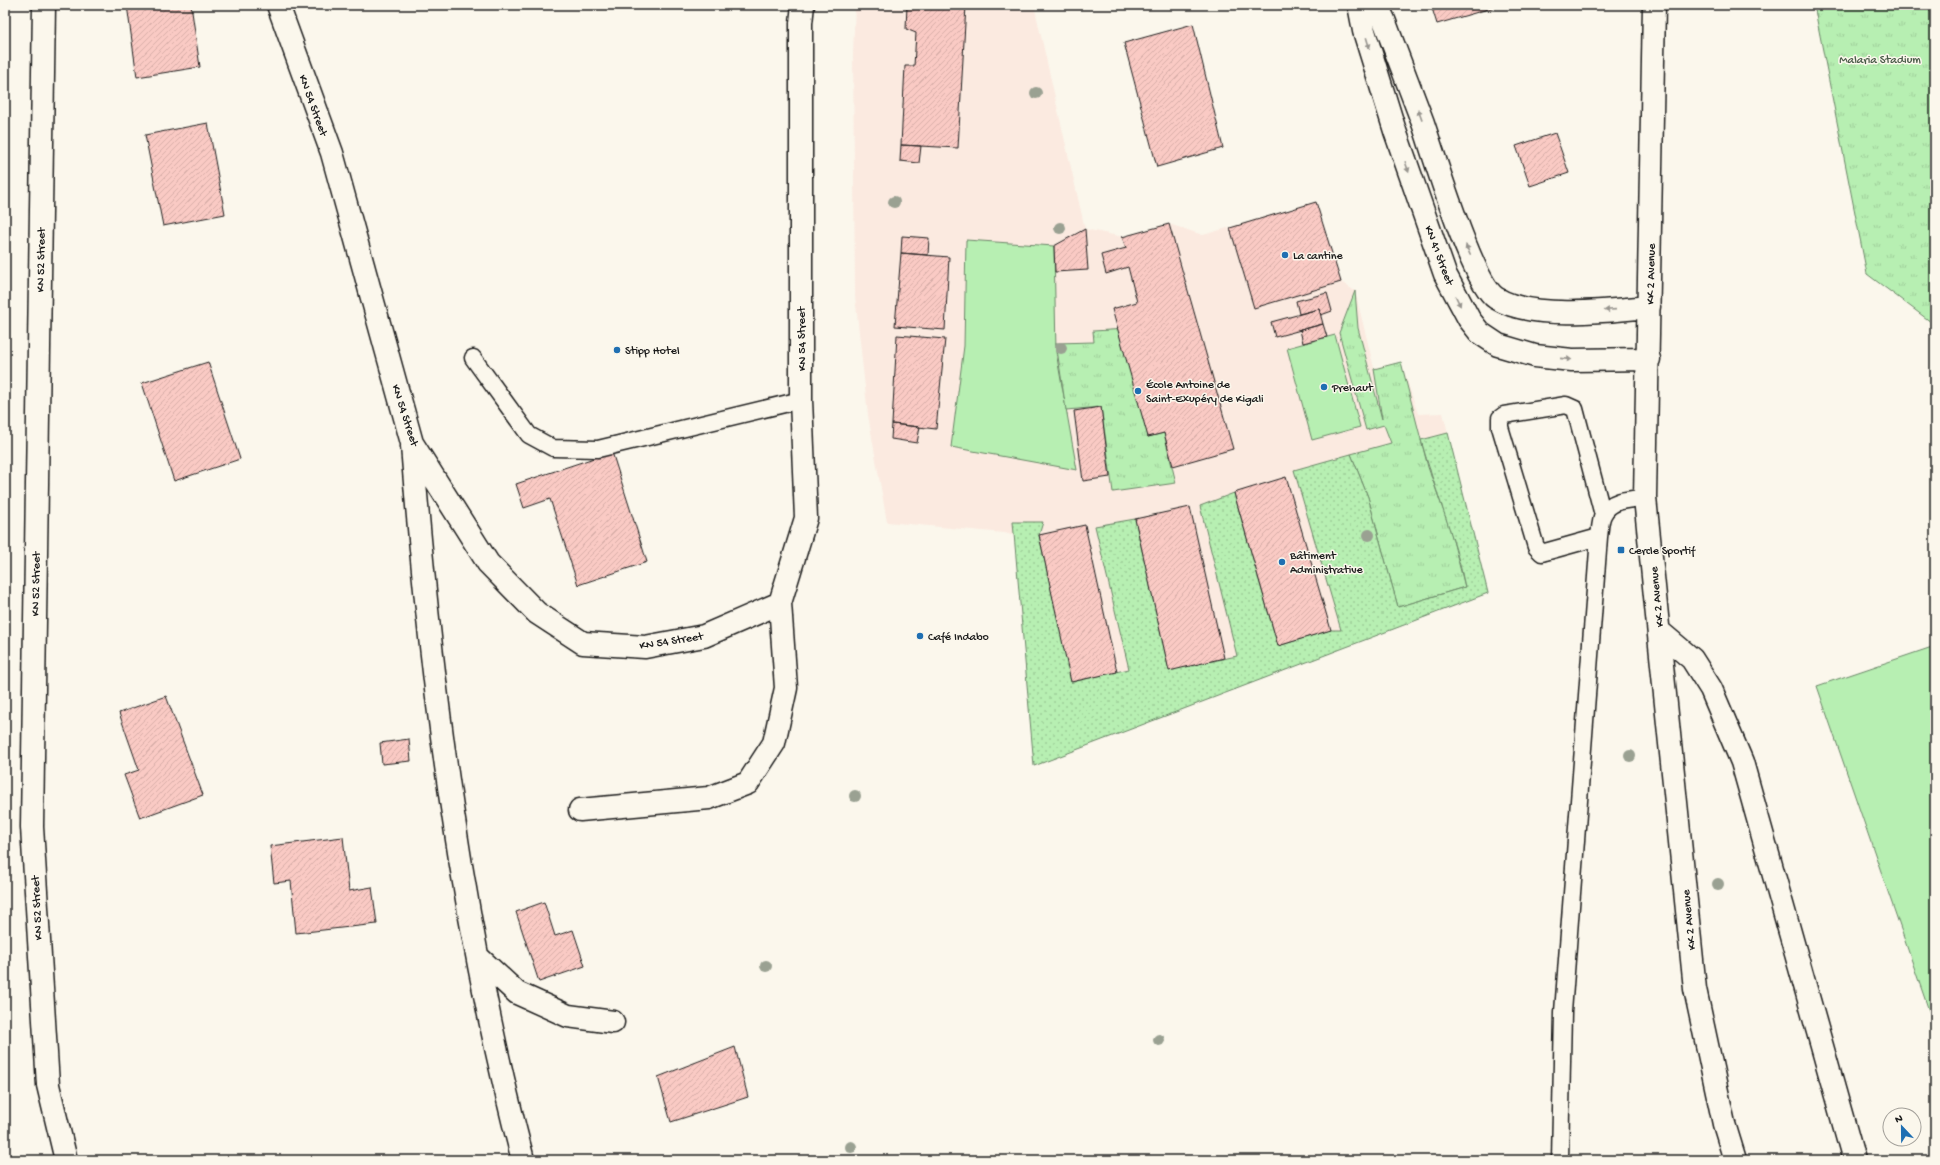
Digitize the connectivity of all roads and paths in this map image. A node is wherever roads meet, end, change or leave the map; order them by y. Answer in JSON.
{"nodes":[{"id":1,"x":44,"y":5,"type":"edge"},
{"id":2,"x":278,"y":5,"type":"edge"},
{"id":3,"x":803,"y":5,"type":"edge"},
{"id":4,"x":1359,"y":5,"type":"edge"},
{"id":5,"x":1377,"y":5,"type":"edge"},
{"id":6,"x":1654,"y":5,"type":"edge"},
{"id":7,"x":1649,"y":307,"type":"junction"},
{"id":8,"x":473,"y":358,"type":"dead end"},
{"id":9,"x":1649,"y":359,"type":"junction"},
{"id":10,"x":801,"y":400,"type":"junction"},
{"id":11,"x":412,"y":443,"type":"junction"},
{"id":12,"x":1645,"y":498,"type":"junction"},
{"id":13,"x":1603,"y":515,"type":"junction"},
{"id":14,"x":1600,"y":537,"type":"junction"},
{"id":15,"x":780,"y":603,"type":"junction"},
{"id":16,"x":1660,"y":632,"type":"junction"},
{"id":17,"x":580,"y":810,"type":"dead end"},
{"id":18,"x":478,"y":958,"type":"junction"},
{"id":19,"x":613,"y":1022,"type":"dead end"},
{"id":20,"x":66,"y":1160,"type":"edge"},
{"id":21,"x":523,"y":1160,"type":"edge"},
{"id":22,"x":1560,"y":1160,"type":"edge"},
{"id":23,"x":1735,"y":1160,"type":"edge"},
{"id":24,"x":1854,"y":1160,"type":"edge"}],
"edges":[{"from":1,"to":20,"type":"street","name":"KN 52 Street"},
{"from":2,"to":11,"type":"street","name":"KN 54 Street"},
{"from":3,"to":10,"type":"street","name":"KN 54 Street"},
{"from":4,"to":9,"type":"street","name":"KN 41 Street","one_way":true},
{"from":7,"to":5,"type":"street","one_way":true},
{"from":6,"to":7,"type":"street","name":"KK 2 Avenue"},
{"from":7,"to":9,"type":"street","name":"KK 2 Avenue"},
{"from":8,"to":10,"type":"lane"},
{"from":9,"to":12,"type":"street","name":"KK 2 Avenue"},
{"from":10,"to":15,"type":"street","name":"KN 54 Street"},
{"from":11,"to":15,"type":"street","name":"KN 54 Street"},
{"from":11,"to":18,"type":"street"},
{"from":12,"to":13,"type":"lane"},
{"from":12,"to":16,"type":"street","name":"KK 2 Avenue"},
{"from":13,"to":14,"type":"lane"},
{"from":13,"to":14,"type":"lane"},
{"from":14,"to":22,"type":"lane"},
{"from":15,"to":17,"type":"street"},
{"from":16,"to":23,"type":"street","name":"KK 2 Avenue"},
{"from":16,"to":24,"type":"street"},
{"from":18,"to":19,"type":"street"},
{"from":18,"to":21,"type":"street"}]}
